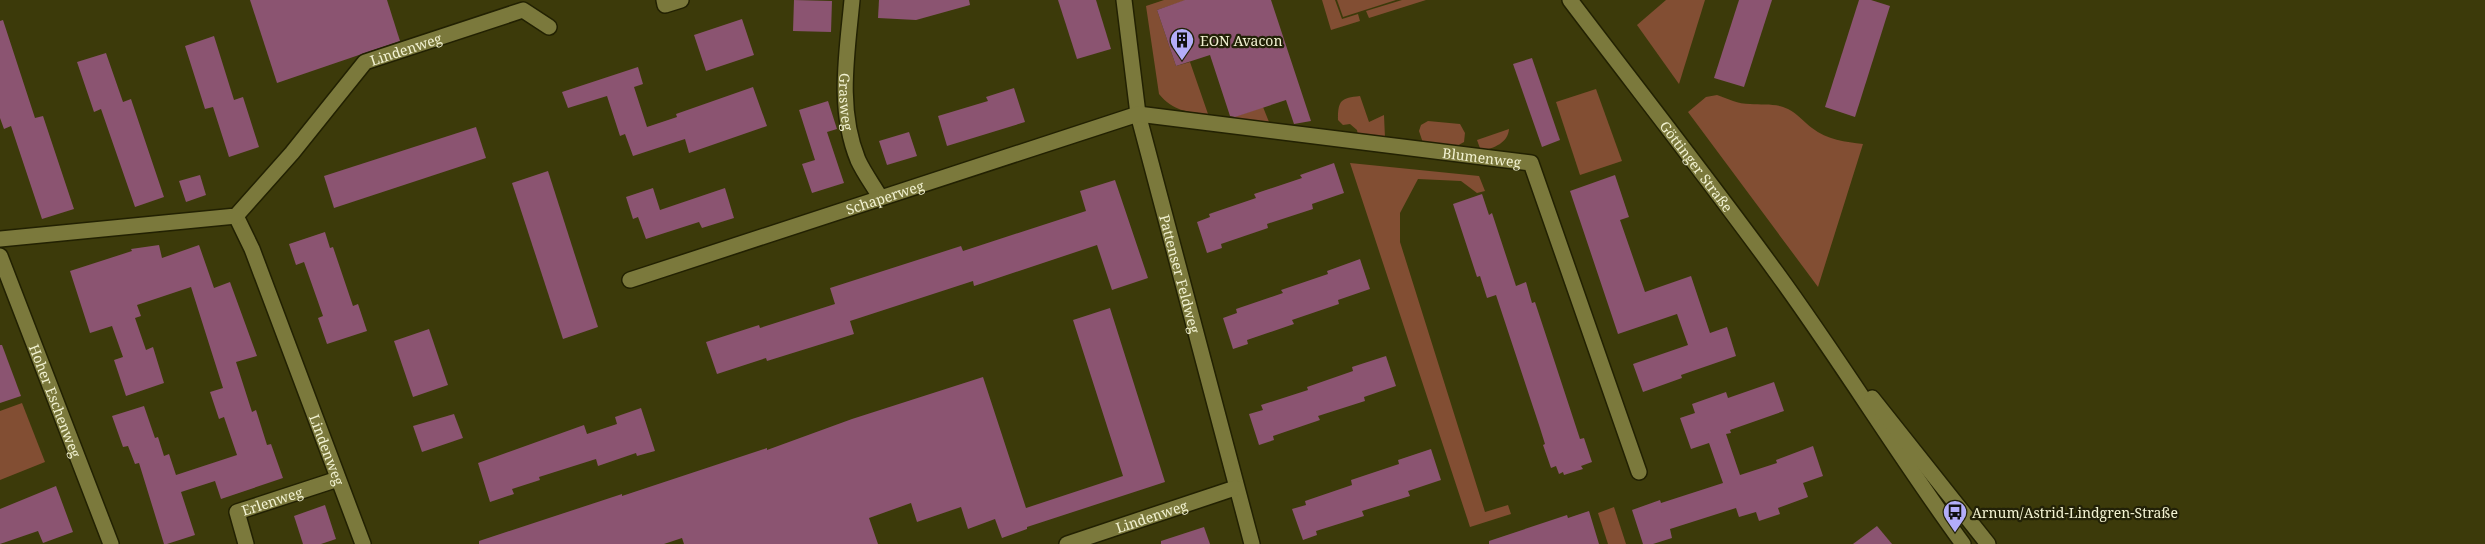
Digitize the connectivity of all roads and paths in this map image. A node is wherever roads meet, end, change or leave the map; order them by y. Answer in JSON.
{"nodes":[{"id":1,"x":664,"y":0,"type":"edge"},
{"id":2,"x":681,"y":0,"type":"edge"},
{"id":3,"x":852,"y":0,"type":"edge"},
{"id":4,"x":1124,"y":0,"type":"edge"},
{"id":5,"x":1570,"y":0,"type":"edge"},
{"id":6,"x":548,"y":27,"type":"dead end"},
{"id":7,"x":1138,"y":114,"type":"junction"},
{"id":8,"x":880,"y":197,"type":"junction"},
{"id":9,"x":236,"y":216,"type":"junction"},
{"id":10,"x":0,"y":240,"type":"edge"},
{"id":11,"x":0,"y":256,"type":"edge"},
{"id":12,"x":630,"y":280,"type":"dead end"},
{"id":13,"x":1819,"y":333,"type":"junction"},
{"id":14,"x":1639,"y":472,"type":"dead end"},
{"id":15,"x":338,"y":479,"type":"junction"},
{"id":16,"x":1235,"y":488,"type":"junction"},
{"id":17,"x":111,"y":544,"type":"edge"},
{"id":18,"x":246,"y":544,"type":"edge"},
{"id":19,"x":363,"y":544,"type":"edge"},
{"id":20,"x":1068,"y":544,"type":"edge"},
{"id":21,"x":1252,"y":544,"type":"edge"},
{"id":22,"x":1963,"y":544,"type":"edge"},
{"id":23,"x":1988,"y":544,"type":"edge"}],
"edges":[{"from":1,"to":2,"type":"street"},
{"from":3,"to":8,"type":"street","name":"Grasweg"},
{"from":4,"to":7,"type":"street","name":"Pattenser Feldweg"},
{"from":5,"to":13,"type":"street","name":"Göttinger Straße"},
{"from":6,"to":9,"type":"street","name":"Lindenweg"},
{"from":7,"to":8,"type":"street","name":"Schaperweg"},
{"from":7,"to":14,"type":"street","name":"Blumenweg"},
{"from":7,"to":16,"type":"street","name":"Pattenser Feldweg"},
{"from":8,"to":12,"type":"street","name":"Schaperweg"},
{"from":9,"to":10,"type":"street"},
{"from":9,"to":15,"type":"street","name":"Lindenweg"},
{"from":11,"to":17,"type":"street","name":"Hoher Eschenweg"},
{"from":13,"to":22,"type":"street","name":"Göttinger Straße"},
{"from":13,"to":23,"type":"street","name":"Göttinger Straße"},
{"from":15,"to":18,"type":"street","name":"Erlenweg"},
{"from":15,"to":19,"type":"street","name":"Lindenweg"},
{"from":16,"to":20,"type":"street","name":"Lindenweg"},
{"from":16,"to":21,"type":"street","name":"Pattenser Feldweg"}]}
